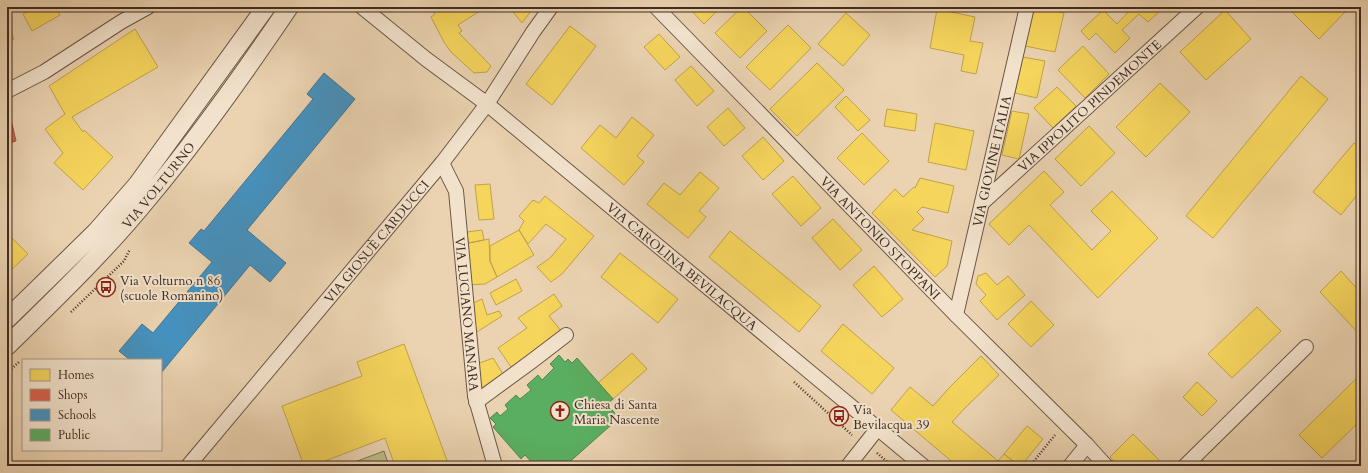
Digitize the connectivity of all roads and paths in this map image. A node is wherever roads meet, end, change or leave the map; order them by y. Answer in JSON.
{"nodes":[{"id":1,"x":148,"y":7,"type":"edge"},
{"id":2,"x":289,"y":7,"type":"edge"},
{"id":3,"x":362,"y":7,"type":"edge"},
{"id":4,"x":551,"y":7,"type":"edge"},
{"id":5,"x":656,"y":7,"type":"edge"},
{"id":6,"x":1027,"y":7,"type":"edge"},
{"id":7,"x":1197,"y":7,"type":"edge"},
{"id":8,"x":263,"y":9,"type":"edge"},
{"id":9,"x":7,"y":91,"type":"edge"},
{"id":10,"x":487,"y":104,"type":"junction"},
{"id":11,"x":442,"y":163,"type":"junction"},
{"id":12,"x":982,"y":203,"type":"junction"},
{"id":13,"x":956,"y":315,"type":"junction"},
{"id":14,"x":7,"y":319,"type":"edge"},
{"id":15,"x":566,"y":334,"type":"dead end"},
{"id":16,"x":7,"y":346,"type":"edge"},
{"id":17,"x":1306,"y":347,"type":"dead end"},
{"id":18,"x":476,"y":402,"type":"junction"},
{"id":19,"x":1064,"y":423,"type":"junction"},
{"id":20,"x":878,"y":428,"type":"junction"},
{"id":21,"x":1087,"y":445,"type":"junction"},
{"id":22,"x":188,"y":466,"type":"edge"},
{"id":23,"x":495,"y":466,"type":"edge"},
{"id":24,"x":848,"y":466,"type":"edge"},
{"id":25,"x":923,"y":466,"type":"edge"},
{"id":26,"x":1030,"y":466,"type":"edge"},
{"id":27,"x":1070,"y":466,"type":"edge"},
{"id":28,"x":1106,"y":466,"type":"edge"},
{"id":29,"x":1185,"y":466,"type":"edge"}],
"edges":[{"from":1,"to":9,"type":"street"},
{"from":2,"to":16,"type":"street","name":"VIA VOLTURNO"},
{"from":3,"to":10,"type":"street","name":"VIA CAROLINA BEVILACQUA"},
{"from":4,"to":10,"type":"street","name":"VIA GIOSUÈ CARDUCCI"},
{"from":5,"to":13,"type":"street","name":"VIA ANTONIO STOPPANI"},
{"from":6,"to":12,"type":"street","name":"VIA GIOVINE ITALIA"},
{"from":7,"to":12,"type":"street","name":"VIA IPPOLITO PINDEMONTE"},
{"from":8,"to":14,"type":"street","name":"VIA VOLTURNO"},
{"from":10,"to":11,"type":"street","name":"VIA GIOSUÈ CARDUCCI"},
{"from":10,"to":20,"type":"street","name":"VIA CAROLINA BEVILACQUA"},
{"from":11,"to":18,"type":"street","name":"VIA LUCIANO MANARA"},
{"from":11,"to":22,"type":"street","name":"VIA GIOSUÈ CARDUCCI"},
{"from":12,"to":13,"type":"street","name":"VIA GIOVINE ITALIA"},
{"from":13,"to":19,"type":"street","name":"VIA ANTONIO STOPPANI"},
{"from":15,"to":18,"type":"street"},
{"from":17,"to":29,"type":"street"},
{"from":18,"to":23,"type":"street","name":"VIA LUCIANO MANARA"},
{"from":19,"to":21,"type":"street","name":"VIA ANTONIO STOPPANI"},
{"from":19,"to":26,"type":"path"},
{"from":20,"to":24,"type":"street"},
{"from":20,"to":25,"type":"street","name":"VIA CAROLINA BEVILACQUA"},
{"from":21,"to":27,"type":"street"},
{"from":21,"to":28,"type":"street","name":"VIA ANTONIO STOPPANI"}]}
